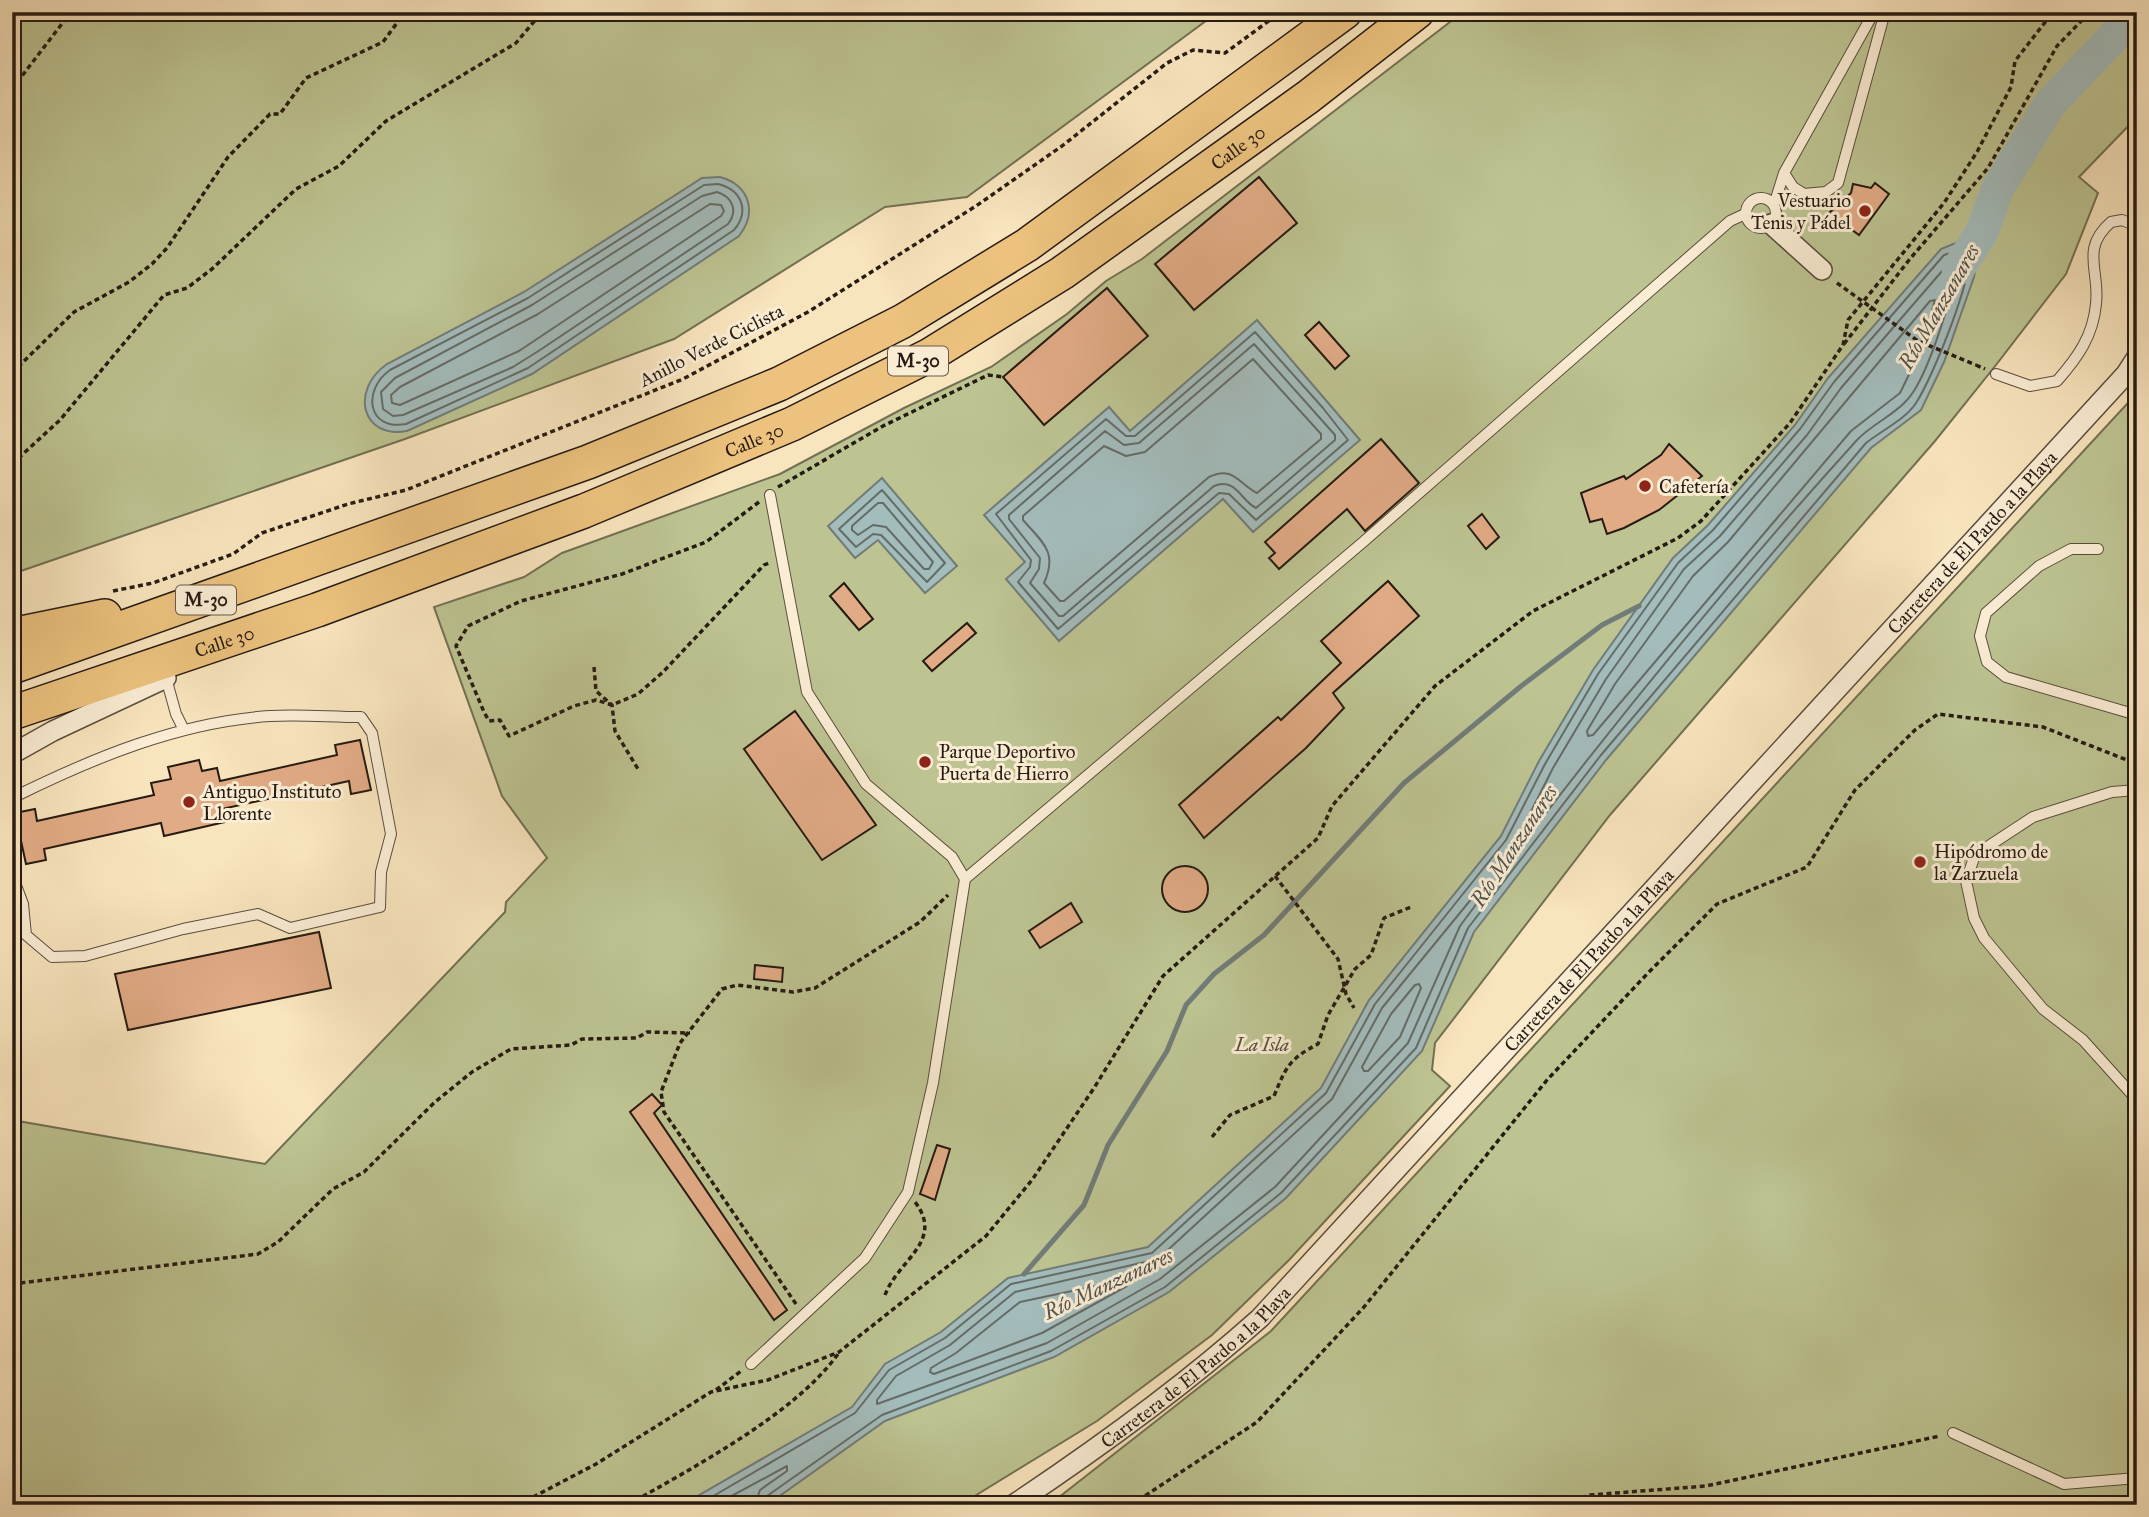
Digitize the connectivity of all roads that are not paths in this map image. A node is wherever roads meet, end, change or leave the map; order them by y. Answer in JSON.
{"nodes":[{"id":1,"x":1345,"y":12,"type":"edge"},
{"id":2,"x":1417,"y":12,"type":"edge"},
{"id":3,"x":1874,"y":12,"type":"edge"},
{"id":4,"x":1885,"y":12,"type":"edge"},
{"id":5,"x":1784,"y":173,"type":"junction"},
{"id":6,"x":1745,"y":214,"type":"junction"},
{"id":7,"x":1773,"y":215,"type":"junction"},
{"id":8,"x":2137,"y":226,"type":"edge"},
{"id":9,"x":1830,"y":277,"type":"road end"},
{"id":10,"x":2137,"y":357,"type":"edge"},
{"id":11,"x":2131,"y":370,"type":"edge"},
{"id":12,"x":1996,"y":374,"type":"dead end"},
{"id":13,"x":770,"y":495,"type":"road end"},
{"id":14,"x":2098,"y":549,"type":"dead end"},
{"id":15,"x":339,"y":552,"type":"junction"},
{"id":16,"x":12,"y":635,"type":"edge"},
{"id":17,"x":233,"y":638,"type":"junction"},
{"id":18,"x":12,"y":667,"type":"edge"},
{"id":19,"x":166,"y":678,"type":"junction"},
{"id":20,"x":12,"y":713,"type":"edge"},
{"id":21,"x":2137,"y":715,"type":"edge"},
{"id":22,"x":184,"y":730,"type":"junction"},
{"id":23,"x":12,"y":754,"type":"edge"},
{"id":24,"x":2137,"y":790,"type":"edge"},
{"id":25,"x":12,"y":798,"type":"edge"},
{"id":26,"x":12,"y":875,"type":"edge"},
{"id":27,"x":965,"y":879,"type":"junction"},
{"id":28,"x":2137,"y":1100,"type":"edge"},
{"id":29,"x":751,"y":1364,"type":"road end"},
{"id":30,"x":1953,"y":1433,"type":"road end"},
{"id":31,"x":2137,"y":1478,"type":"edge"},
{"id":32,"x":1013,"y":1505,"type":"edge"}],
"edges":[{"from":1,"to":15,"type":"highway","number":"M-30"},
{"from":2,"to":17,"type":"highway","name":"Calle 30","number":"M-30"},
{"from":3,"to":5,"type":"lane"},
{"from":4,"to":5,"type":"lane"},
{"from":5,"to":7,"type":"lane"},
{"from":6,"to":7,"type":"lane"},
{"from":6,"to":7,"type":"lane"},
{"from":6,"to":27,"type":"lane"},
{"from":7,"to":9,"type":"street"},
{"from":8,"to":12,"type":"lane"},
{"from":10,"to":11,"type":"street","name":"Carretera de El Pardo a la Playa"},
{"from":11,"to":32,"type":"street","name":"Carretera de El Pardo a la Playa"},
{"from":13,"to":27,"type":"lane"},
{"from":14,"to":21,"type":"lane"},
{"from":15,"to":16,"type":"highway"},
{"from":15,"to":18,"type":"highway","number":"M-30"},
{"from":17,"to":19,"type":"highway"},
{"from":17,"to":20,"type":"highway","name":"Calle 30","number":"M-30"},
{"from":19,"to":22,"type":"lane"},
{"from":19,"to":23,"type":"street"},
{"from":22,"to":25,"type":"lane"},
{"from":22,"to":26,"type":"lane"},
{"from":24,"to":28,"type":"lane"},
{"from":27,"to":29,"type":"lane"},
{"from":30,"to":31,"type":"lane"}]}
